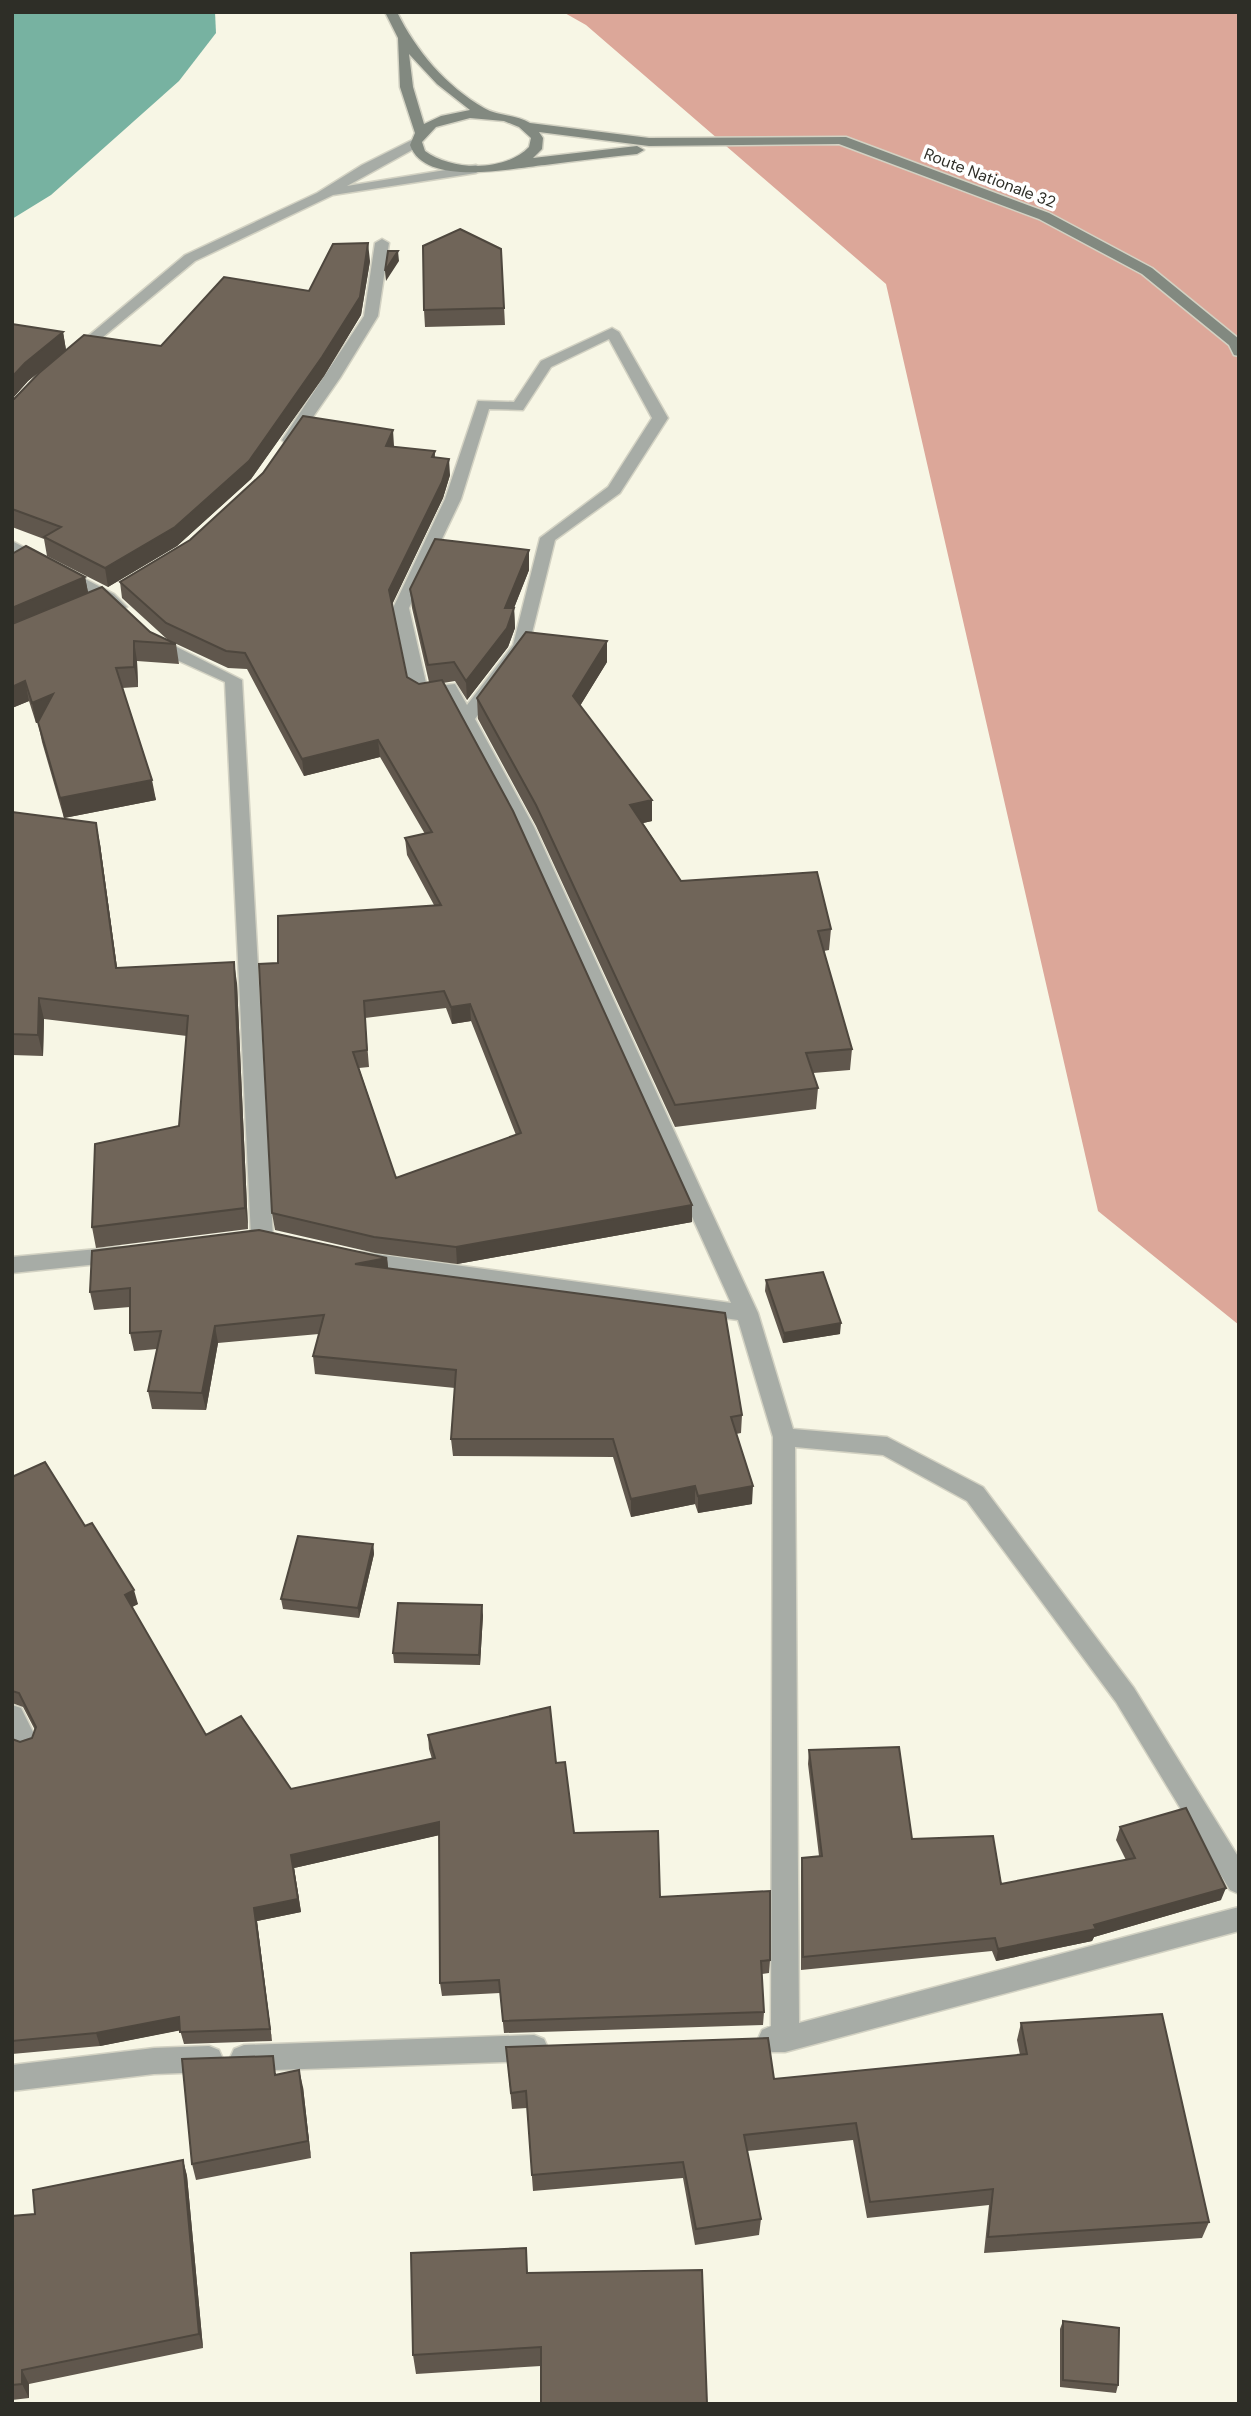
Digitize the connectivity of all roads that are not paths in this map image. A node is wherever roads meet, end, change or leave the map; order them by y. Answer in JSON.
{"nodes":[{"id":1,"x":391,"y":12,"type":"edge"},
{"id":2,"x":403,"y":40,"type":"junction"},
{"id":3,"x":483,"y":114,"type":"junction"},
{"id":4,"x":530,"y":127,"type":"junction"},
{"id":5,"x":418,"y":137,"type":"junction"},
{"id":6,"x":690,"y":143,"type":"junction"},
{"id":7,"x":504,"y":166,"type":"junction"},
{"id":8,"x":476,"y":169,"type":"junction"},
{"id":9,"x":322,"y":196,"type":"junction"},
{"id":10,"x":382,"y":243,"type":"dead end"},
{"id":11,"x":1239,"y":352,"type":"edge"},
{"id":12,"x":66,"y":360,"type":"edge"},
{"id":13,"x":281,"y":453,"type":"edge"},
{"id":14,"x":12,"y":546,"type":"edge"},
{"id":15,"x":114,"y":593,"type":"junction"},
{"id":16,"x":84,"y":607,"type":"edge"},
{"id":17,"x":465,"y":720,"type":"junction"},
{"id":18,"x":262,"y":1237,"type":"junction"},
{"id":19,"x":236,"y":1240,"type":"edge"},
{"id":20,"x":287,"y":1243,"type":"edge"},
{"id":21,"x":143,"y":1252,"type":"edge"},
{"id":22,"x":337,"y":1255,"type":"edge"},
{"id":23,"x":12,"y":1265,"type":"edge"},
{"id":24,"x":747,"y":1313,"type":"junction"},
{"id":25,"x":784,"y":1437,"type":"junction"},
{"id":26,"x":12,"y":1716,"type":"edge"},
{"id":27,"x":25,"y":1742,"type":"edge"},
{"id":28,"x":1239,"y":1882,"type":"edge"},
{"id":29,"x":1239,"y":1919,"type":"edge"},
{"id":30,"x":785,"y":2039,"type":"junction"},
{"id":31,"x":744,"y":2040,"type":"edge"},
{"id":32,"x":565,"y":2046,"type":"edge"},
{"id":33,"x":12,"y":2078,"type":"edge"}],
"edges":[{"from":1,"to":2,"type":"street"},
{"from":2,"to":3,"type":"street"},
{"from":2,"to":5,"type":"street"},
{"from":3,"to":4,"type":"street","name":"Route Nationale 32"},
{"from":3,"to":5,"type":"street"},
{"from":4,"to":6,"type":"street","name":"Route Nationale 32"},
{"from":4,"to":7,"type":"street"},
{"from":5,"to":8,"type":"street","name":"Route Nationale 32"},
{"from":5,"to":9,"type":"street"},
{"from":6,"to":7,"type":"street","name":"Route Nationale 32"},
{"from":6,"to":11,"type":"street","name":"Route Nationale 32"},
{"from":7,"to":8,"type":"street","name":"Route Nationale 32"},
{"from":8,"to":9,"type":"street"},
{"from":9,"to":12,"type":"street"},
{"from":10,"to":13,"type":"street"},
{"from":14,"to":15,"type":"street"},
{"from":15,"to":16,"type":"street"},
{"from":15,"to":18,"type":"street"},
{"from":17,"to":17,"type":"street"},
{"from":17,"to":24,"type":"street"},
{"from":18,"to":19,"type":"street"},
{"from":18,"to":20,"type":"street"},
{"from":21,"to":23,"type":"street"},
{"from":22,"to":24,"type":"street"},
{"from":24,"to":25,"type":"street"},
{"from":25,"to":28,"type":"street"},
{"from":25,"to":30,"type":"street"},
{"from":26,"to":27,"type":"street"},
{"from":29,"to":30,"type":"street"},
{"from":30,"to":31,"type":"street"},
{"from":32,"to":33,"type":"street"}]}
